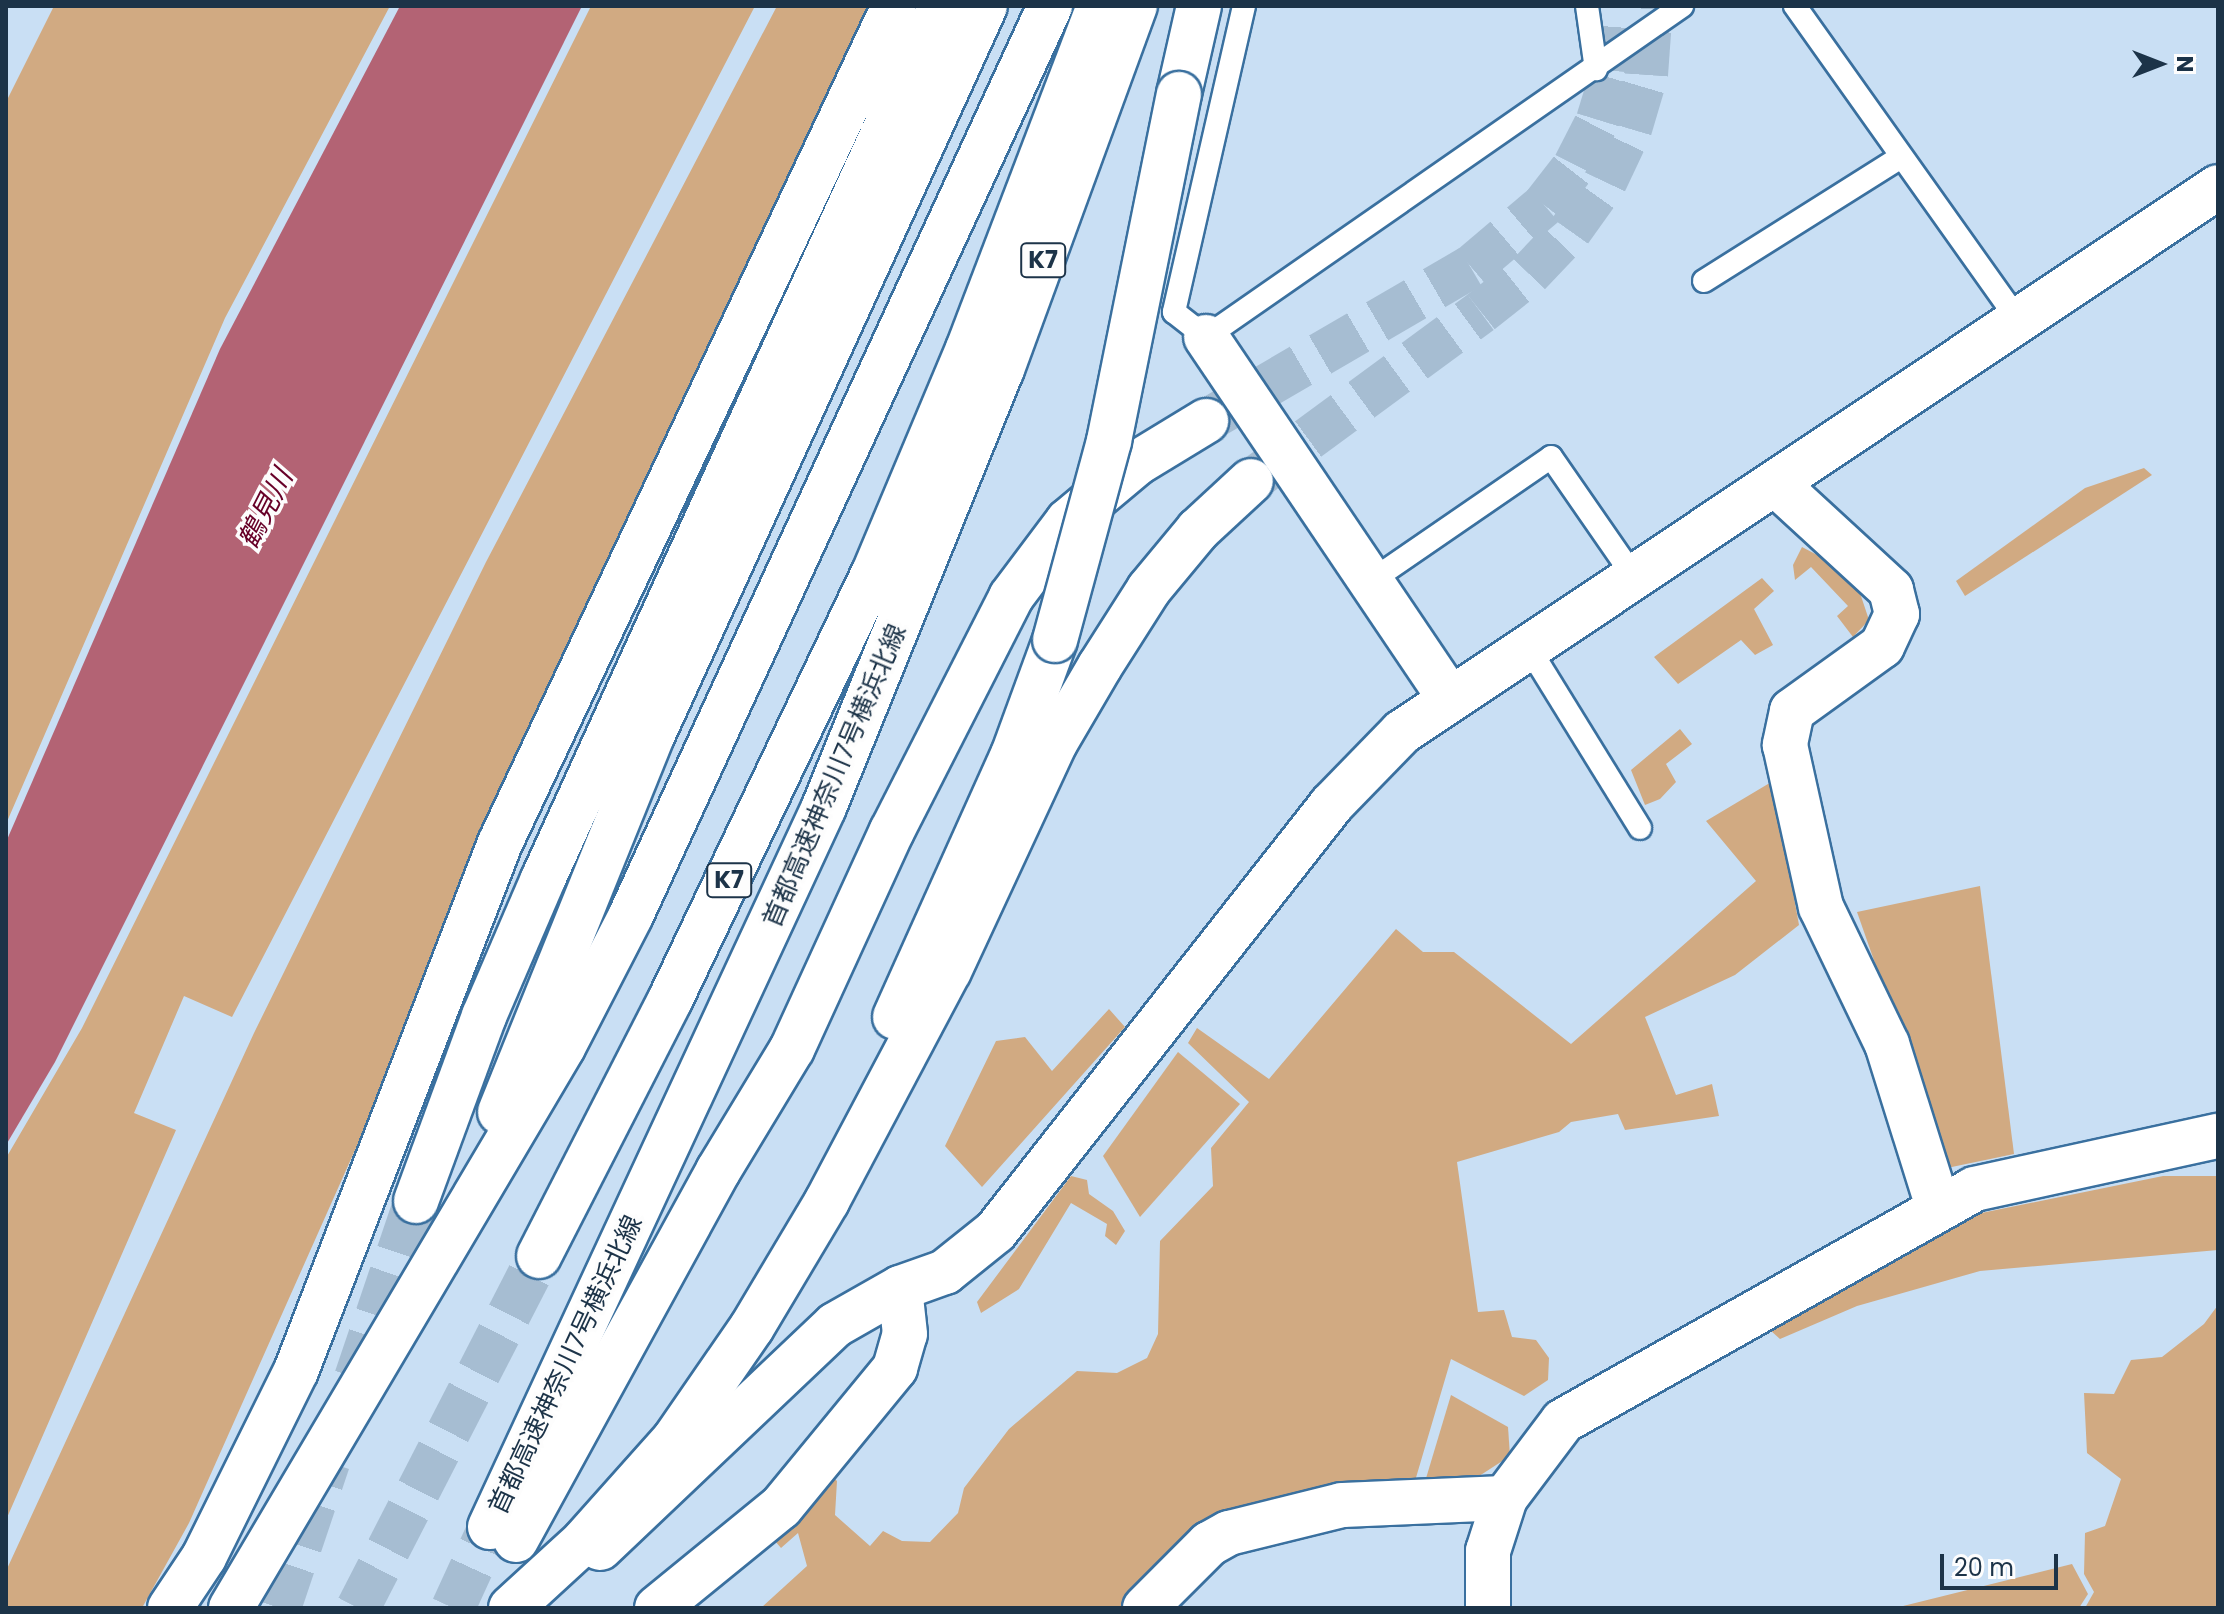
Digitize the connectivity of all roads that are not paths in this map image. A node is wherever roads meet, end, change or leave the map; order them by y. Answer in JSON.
{"nodes":[{"id":1,"x":894,"y":6,"type":"edge"},
{"id":2,"x":941,"y":6,"type":"edge"},
{"id":3,"x":985,"y":6,"type":"edge"},
{"id":4,"x":1099,"y":6,"type":"edge"},
{"id":5,"x":1135,"y":6,"type":"edge"},
{"id":6,"x":1199,"y":6,"type":"edge"},
{"id":7,"x":1244,"y":6,"type":"edge"},
{"id":8,"x":1587,"y":6,"type":"edge"},
{"id":9,"x":1682,"y":6,"type":"edge"},
{"id":10,"x":1795,"y":6,"type":"edge"},
{"id":11,"x":1044,"y":21,"type":"edge"},
{"id":12,"x":1596,"y":69,"type":"junction"},
{"id":13,"x":1901,"y":157,"type":"junction"},
{"id":14,"x":2218,"y":187,"type":"edge"},
{"id":15,"x":1704,"y":281,"type":"dead end"},
{"id":16,"x":2018,"y":320,"type":"junction"},
{"id":17,"x":1206,"y":337,"type":"junction"},
{"id":18,"x":1206,"y":421,"type":"tunnel mouth"},
{"id":19,"x":1251,"y":481,"type":"tunnel mouth"},
{"id":20,"x":1777,"y":485,"type":"junction"},
{"id":21,"x":1632,"y":574,"type":"junction"},
{"id":22,"x":1368,"y":583,"type":"junction"},
{"id":23,"x":1527,"y":645,"type":"junction"},
{"id":24,"x":1449,"y":697,"type":"junction"},
{"id":25,"x":1640,"y":828,"type":"dead end"},
{"id":26,"x":2218,"y":1136,"type":"edge"},
{"id":27,"x":416,"y":1201,"type":"tunnel mouth"},
{"id":28,"x":1938,"y":1207,"type":"junction"},
{"id":29,"x":539,"y":1256,"type":"tunnel mouth"},
{"id":30,"x":900,"y":1288,"type":"junction"},
{"id":31,"x":418,"y":1293,"type":"junction"},
{"id":32,"x":752,"y":1327,"type":"junction"},
{"id":33,"x":1505,"y":1498,"type":"junction"},
{"id":34,"x":170,"y":1608,"type":"edge"},
{"id":35,"x":231,"y":1608,"type":"edge"},
{"id":36,"x":514,"y":1608,"type":"edge"},
{"id":37,"x":657,"y":1608,"type":"edge"},
{"id":38,"x":1145,"y":1608,"type":"edge"},
{"id":39,"x":1488,"y":1608,"type":"edge"}],
"edges":[{"from":1,"to":34,"type":"main road"},
{"from":2,"to":27,"type":"main road"},
{"from":3,"to":31,"type":"main road"},
{"from":4,"to":29,"type":"main road","name":"首都高速神奈川7号横浜北線","number":"K7"},
{"from":5,"to":18,"type":"main road","name":"首都高速神奈川7号横浜北線","number":"K7"},
{"from":6,"to":32,"type":"main road","bridge":true},
{"from":7,"to":17,"type":"lane"},
{"from":8,"to":12,"type":"lane"},
{"from":9,"to":12,"type":"lane"},
{"from":10,"to":13,"type":"lane"},
{"from":11,"to":31,"type":"main road"},
{"from":12,"to":17,"type":"lane"},
{"from":13,"to":15,"type":"lane"},
{"from":13,"to":16,"type":"lane"},
{"from":14,"to":16,"type":"main road"},
{"from":16,"to":20,"type":"main road"},
{"from":17,"to":22,"type":"main road"},
{"from":19,"to":32,"type":"main road"},
{"from":20,"to":21,"type":"main road"},
{"from":20,"to":28,"type":"main road"},
{"from":21,"to":22,"type":"lane"},
{"from":21,"to":23,"type":"main road"},
{"from":22,"to":24,"type":"main road"},
{"from":23,"to":24,"type":"main road"},
{"from":23,"to":25,"type":"lane"},
{"from":24,"to":30,"type":"main road"},
{"from":26,"to":28,"type":"main road"},
{"from":28,"to":33,"type":"main road"},
{"from":30,"to":36,"type":"main road"},
{"from":30,"to":37,"type":"main road"},
{"from":31,"to":35,"type":"main road"},
{"from":32,"to":36,"type":"main road"},
{"from":33,"to":38,"type":"main road"},
{"from":33,"to":39,"type":"main road"}]}
